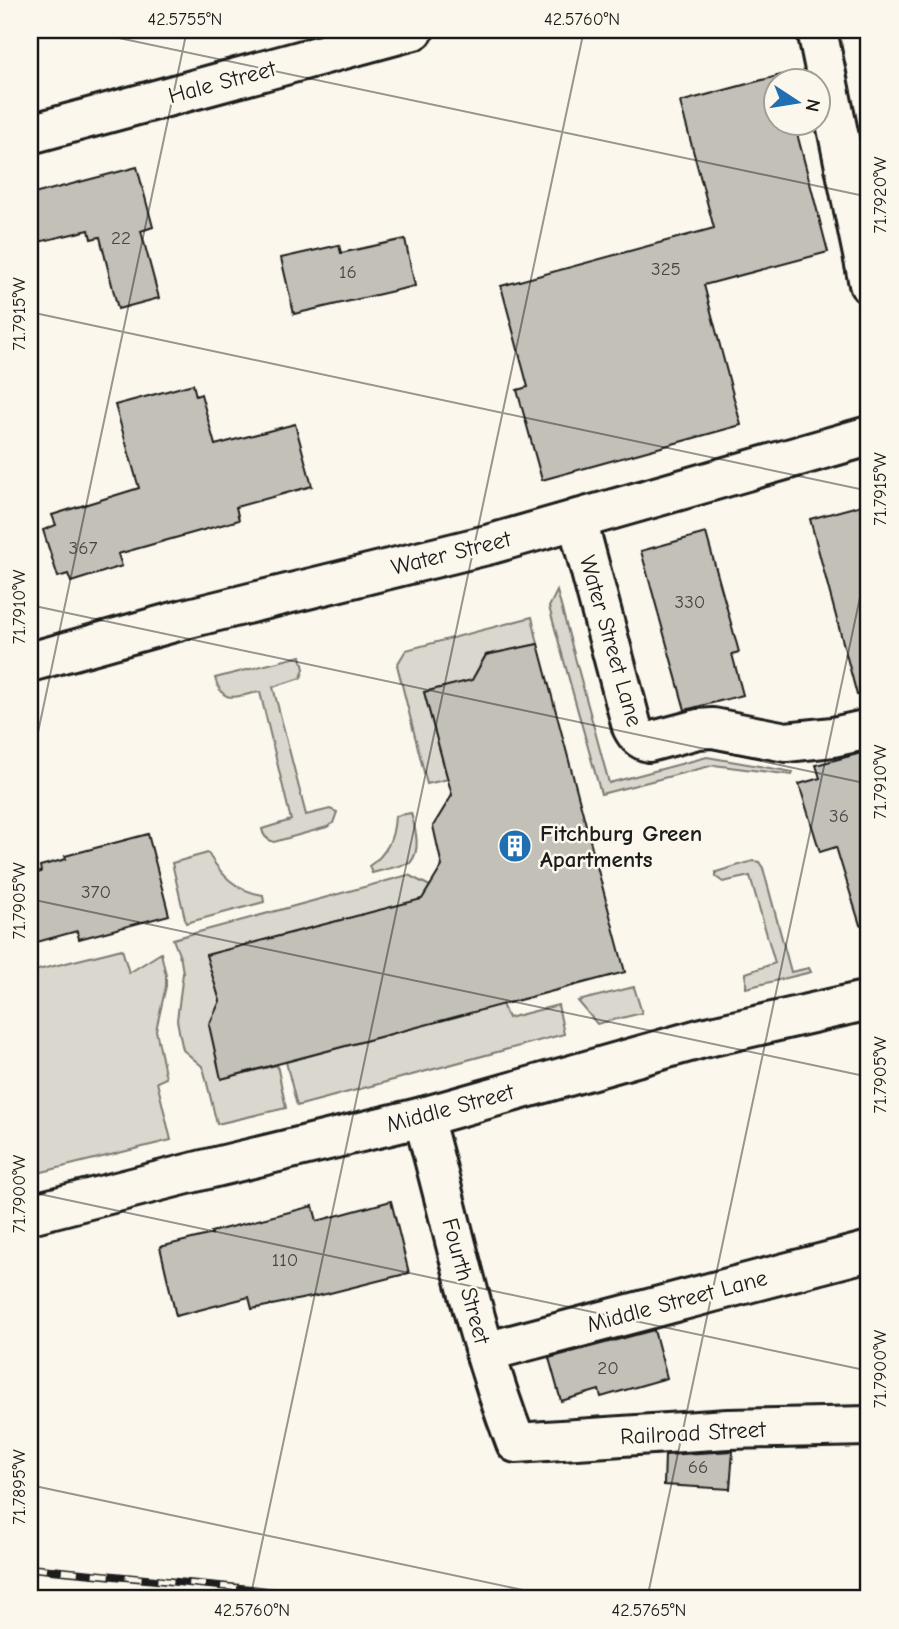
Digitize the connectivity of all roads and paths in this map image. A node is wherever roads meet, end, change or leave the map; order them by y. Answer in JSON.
{"nodes":[{"id":1,"x":414,"y":30,"type":"edge"},
{"id":2,"x":817,"y":30,"type":"edge"},
{"id":3,"x":30,"y":134,"type":"edge"},
{"id":4,"x":869,"y":284,"type":"edge"},
{"id":5,"x":869,"y":436,"type":"edge"},
{"id":6,"x":577,"y":519,"type":"junction"},
{"id":7,"x":30,"y":662,"type":"edge"},
{"id":8,"x":869,"y":729,"type":"edge"},
{"id":9,"x":869,"y":1000,"type":"edge"},
{"id":10,"x":423,"y":1117,"type":"junction"},
{"id":11,"x":30,"y":1214,"type":"edge"},
{"id":12,"x":869,"y":1251,"type":"edge"},
{"id":13,"x":485,"y":1352,"type":"junction"},
{"id":14,"x":869,"y":1426,"type":"edge"},
{"id":15,"x":516,"y":1443,"type":"joint"}],
"edges":[{"from":1,"to":3,"type":"main road","name":"Hale Street"},
{"from":2,"to":4,"type":"main road"},
{"from":5,"to":6,"type":"main road","name":"Water Street"},
{"from":6,"to":7,"type":"main road","name":"Water Street"},
{"from":6,"to":8,"type":"main road","name":"Water Street Lane"},
{"from":9,"to":10,"type":"main road","name":"Middle Street"},
{"from":10,"to":11,"type":"main road","name":"Middle Street"},
{"from":10,"to":13,"type":"main road","name":"Fourth Street"},
{"from":12,"to":13,"type":"main road","name":"Middle Street Lane"},
{"from":13,"to":15,"type":"main road","name":"Fourth Street"},
{"from":14,"to":15,"type":"main road","name":"Railroad Street"}]}
